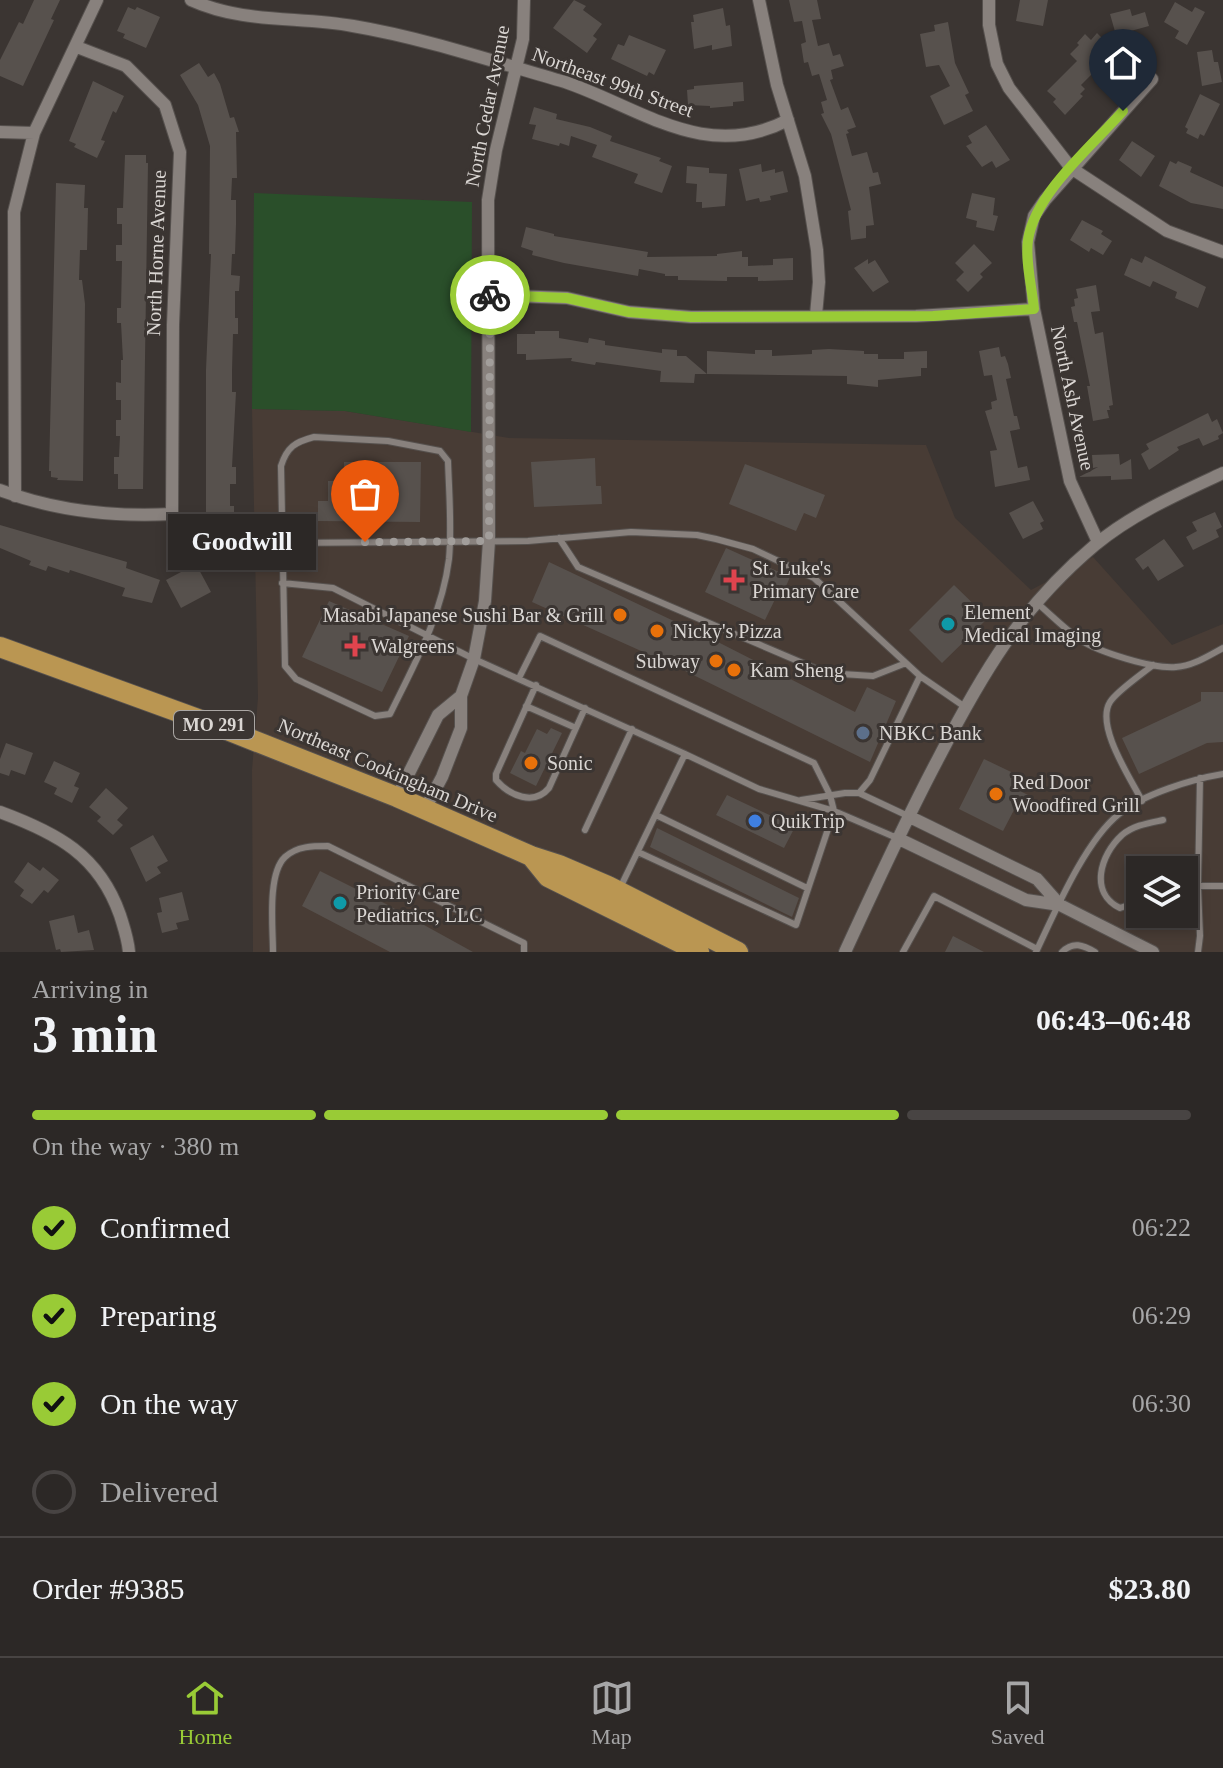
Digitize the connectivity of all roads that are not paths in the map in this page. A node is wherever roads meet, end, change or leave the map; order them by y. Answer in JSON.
{"nodes":[{"id":1,"x":97,"y":0,"type":"edge"},
{"id":2,"x":191,"y":0,"type":"edge"},
{"id":3,"x":524,"y":0,"type":"edge"},
{"id":4,"x":759,"y":0,"type":"edge"},
{"id":5,"x":989,"y":0,"type":"edge"},
{"id":6,"x":77,"y":47,"type":"junction"},
{"id":7,"x":515,"y":67,"type":"junction"},
{"id":8,"x":1152,"y":79,"type":"dead end"},
{"id":9,"x":788,"y":120,"type":"junction"},
{"id":10,"x":0,"y":132,"type":"edge"},
{"id":11,"x":34,"y":133,"type":"junction"},
{"id":12,"x":1071,"y":168,"type":"junction"},
{"id":13,"x":1223,"y":252,"type":"edge"},
{"id":14,"x":0,"y":286,"type":"edge"},
{"id":15,"x":16,"y":286,"type":"junction"},
{"id":16,"x":489,"y":295,"type":"junction"},
{"id":17,"x":1034,"y":309,"type":"junction"},
{"id":18,"x":816,"y":315,"type":"junction"},
{"id":19,"x":1223,"y":473,"type":"edge"},
{"id":20,"x":0,"y":490,"type":"edge"},
{"id":21,"x":15,"y":496,"type":"junction"},
{"id":22,"x":559,"y":538,"type":"junction"},
{"id":23,"x":489,"y":541,"type":"junction"},
{"id":24,"x":450,"y":542,"type":"junction"},
{"id":25,"x":1098,"y":542,"type":"junction"},
{"id":26,"x":281,"y":543,"type":"junction"},
{"id":27,"x":282,"y":583,"type":"junction"},
{"id":28,"x":1036,"y":602,"type":"junction"},
{"id":29,"x":428,"y":636,"type":"junction"},
{"id":30,"x":0,"y":647,"type":"edge"},
{"id":31,"x":1223,"y":648,"type":"edge"},
{"id":32,"x":474,"y":659,"type":"junction"},
{"id":33,"x":906,"y":663,"type":"junction"},
{"id":34,"x":1153,"y":665,"type":"junction"},
{"id":35,"x":920,"y":676,"type":"junction"},
{"id":36,"x":519,"y":678,"type":"junction"},
{"id":37,"x":536,"y":685,"type":"junction"},
{"id":38,"x":461,"y":696,"type":"junction"},
{"id":39,"x":526,"y":706,"type":"junction"},
{"id":40,"x":965,"y":707,"type":"junction"},
{"id":41,"x":585,"y":708,"type":"junction"},
{"id":42,"x":576,"y":728,"type":"junction"},
{"id":43,"x":632,"y":729,"type":"junction"},
{"id":44,"x":685,"y":754,"type":"junction"},
{"id":45,"x":1223,"y":774,"type":"edge"},
{"id":46,"x":1200,"y":778,"type":"junction"},
{"id":47,"x":859,"y":793,"type":"junction"},
{"id":48,"x":830,"y":795,"type":"junction"},
{"id":49,"x":397,"y":797,"type":"junction"},
{"id":50,"x":798,"y":801,"type":"junction"},
{"id":51,"x":1142,"y":801,"type":"junction"},
{"id":52,"x":425,"y":809,"type":"junction"},
{"id":53,"x":834,"y":811,"type":"junction"},
{"id":54,"x":0,"y":812,"type":"edge"},
{"id":55,"x":656,"y":815,"type":"junction"},
{"id":56,"x":908,"y":816,"type":"junction"},
{"id":57,"x":1163,"y":820,"type":"dead end"},
{"id":58,"x":585,"y":830,"type":"dead end"},
{"id":59,"x":897,"y":838,"type":"junction"},
{"id":60,"x":638,"y":852,"type":"junction"},
{"id":61,"x":531,"y":856,"type":"junction"},
{"id":62,"x":1198,"y":886,"type":"junction"},
{"id":63,"x":1223,"y":886,"type":"edge"},
{"id":64,"x":807,"y":888,"type":"junction"},
{"id":65,"x":618,"y":891,"type":"junction"},
{"id":66,"x":1060,"y":905,"type":"junction"},
{"id":67,"x":1126,"y":906,"type":"edge"},
{"id":68,"x":1037,"y":950,"type":"edge"},
{"id":69,"x":129,"y":952,"type":"edge"},
{"id":70,"x":273,"y":952,"type":"edge"},
{"id":71,"x":524,"y":952,"type":"edge"},
{"id":72,"x":699,"y":952,"type":"edge"},
{"id":73,"x":738,"y":952,"type":"edge"},
{"id":74,"x":845,"y":952,"type":"edge"},
{"id":75,"x":903,"y":952,"type":"edge"},
{"id":76,"x":1062,"y":952,"type":"edge"},
{"id":77,"x":1095,"y":952,"type":"edge"},
{"id":78,"x":1153,"y":952,"type":"edge"},
{"id":79,"x":1198,"y":952,"type":"edge"}],
"edges":[{"from":1,"to":6,"type":"street"},
{"from":2,"to":7,"type":"street","name":"Northeast 99th Street"},
{"from":3,"to":7,"type":"street","name":"North Cedar Avenue"},
{"from":4,"to":9,"type":"street"},
{"from":5,"to":12,"type":"street"},
{"from":6,"to":11,"type":"street"},
{"from":6,"to":21,"type":"street","name":"North Horne Avenue"},
{"from":7,"to":9,"type":"street","name":"Northeast 99th Street"},
{"from":7,"to":16,"type":"street","name":"North Cedar Avenue"},
{"from":8,"to":12,"type":"street","name":"North Ash Avenue"},
{"from":9,"to":18,"type":"street"},
{"from":10,"to":11,"type":"street"},
{"from":11,"to":15,"type":"street"},
{"from":12,"to":13,"type":"street"},
{"from":12,"to":17,"type":"street","name":"North Ash Avenue"},
{"from":14,"to":15,"type":"street"},
{"from":15,"to":21,"type":"street"},
{"from":16,"to":18,"type":"street"},
{"from":16,"to":23,"type":"street","name":"North Cedar Avenue"},
{"from":17,"to":18,"type":"street"},
{"from":17,"to":25,"type":"street","name":"North Ash Avenue"},
{"from":19,"to":25,"type":"street"},
{"from":20,"to":21,"type":"street"},
{"from":22,"to":23,"type":"lane"},
{"from":22,"to":33,"type":"lane"},
{"from":22,"to":33,"type":"lane"},
{"from":23,"to":24,"type":"lane"},
{"from":23,"to":32,"type":"street","name":"North Cedar Avenue"},
{"from":24,"to":26,"type":"lane"},
{"from":24,"to":26,"type":"lane"},
{"from":24,"to":29,"type":"lane"},
{"from":25,"to":28,"type":"street"},
{"from":26,"to":27,"type":"lane"},
{"from":27,"to":29,"type":"lane"},
{"from":27,"to":29,"type":"lane"},
{"from":28,"to":34,"type":"lane"},
{"from":28,"to":40,"type":"street"},
{"from":29,"to":32,"type":"lane"},
{"from":30,"to":49,"type":"main road","name":"Northeast Cookingham Drive","number":"MO 291"},
{"from":31,"to":34,"type":"lane"},
{"from":32,"to":36,"type":"lane"},
{"from":32,"to":38,"type":"street","name":"North Cedar Avenue"},
{"from":33,"to":35,"type":"lane"},
{"from":34,"to":51,"type":"lane"},
{"from":35,"to":40,"type":"lane"},
{"from":35,"to":47,"type":"lane"},
{"from":36,"to":37,"type":"lane"},
{"from":36,"to":48,"type":"lane"},
{"from":37,"to":39,"type":"lane"},
{"from":37,"to":41,"type":"lane"},
{"from":38,"to":49,"type":"street","name":"North Cedar Avenue"},
{"from":38,"to":52,"type":"street","name":"North Cedar Avenue"},
{"from":39,"to":42,"type":"lane"},
{"from":39,"to":42,"type":"lane"},
{"from":40,"to":56,"type":"street"},
{"from":41,"to":42,"type":"lane"},
{"from":41,"to":43,"type":"lane"},
{"from":43,"to":44,"type":"lane"},
{"from":43,"to":58,"type":"lane"},
{"from":44,"to":50,"type":"lane"},
{"from":44,"to":55,"type":"lane"},
{"from":45,"to":46,"type":"lane"},
{"from":46,"to":51,"type":"lane"},
{"from":46,"to":62,"type":"lane"},
{"from":47,"to":48,"type":"lane"},
{"from":47,"to":56,"type":"lane"},
{"from":48,"to":50,"type":"lane"},
{"from":48,"to":53,"type":"lane"},
{"from":49,"to":52,"type":"main road","name":"Northeast Cookingham Drive","number":"MO 291"},
{"from":50,"to":53,"type":"lane"},
{"from":51,"to":66,"type":"lane"},
{"from":52,"to":61,"type":"main road","name":"Northeast Cookingham Drive","number":"MO 291"},
{"from":53,"to":59,"type":"lane"},
{"from":53,"to":64,"type":"lane"},
{"from":54,"to":69,"type":"street"},
{"from":55,"to":60,"type":"lane"},
{"from":55,"to":64,"type":"lane"},
{"from":56,"to":59,"type":"street"},
{"from":56,"to":66,"type":"street"},
{"from":57,"to":67,"type":"lane"},
{"from":59,"to":66,"type":"street"},
{"from":59,"to":74,"type":"street"},
{"from":60,"to":64,"type":"lane"},
{"from":60,"to":65,"type":"lane"},
{"from":61,"to":65,"type":"main road","name":"Northeast Cookingham Drive","number":"MO 291"},
{"from":61,"to":72,"type":"main road","name":"Northeast Cookingham Drive","number":"MO 291"},
{"from":62,"to":63,"type":"lane"},
{"from":62,"to":79,"type":"lane"},
{"from":65,"to":73,"type":"main road","name":"Northeast Cookingham Drive","number":"MO 291"},
{"from":66,"to":68,"type":"lane"},
{"from":66,"to":78,"type":"street"},
{"from":68,"to":75,"type":"lane"},
{"from":70,"to":71,"type":"lane"},
{"from":76,"to":77,"type":"lane"}]}
